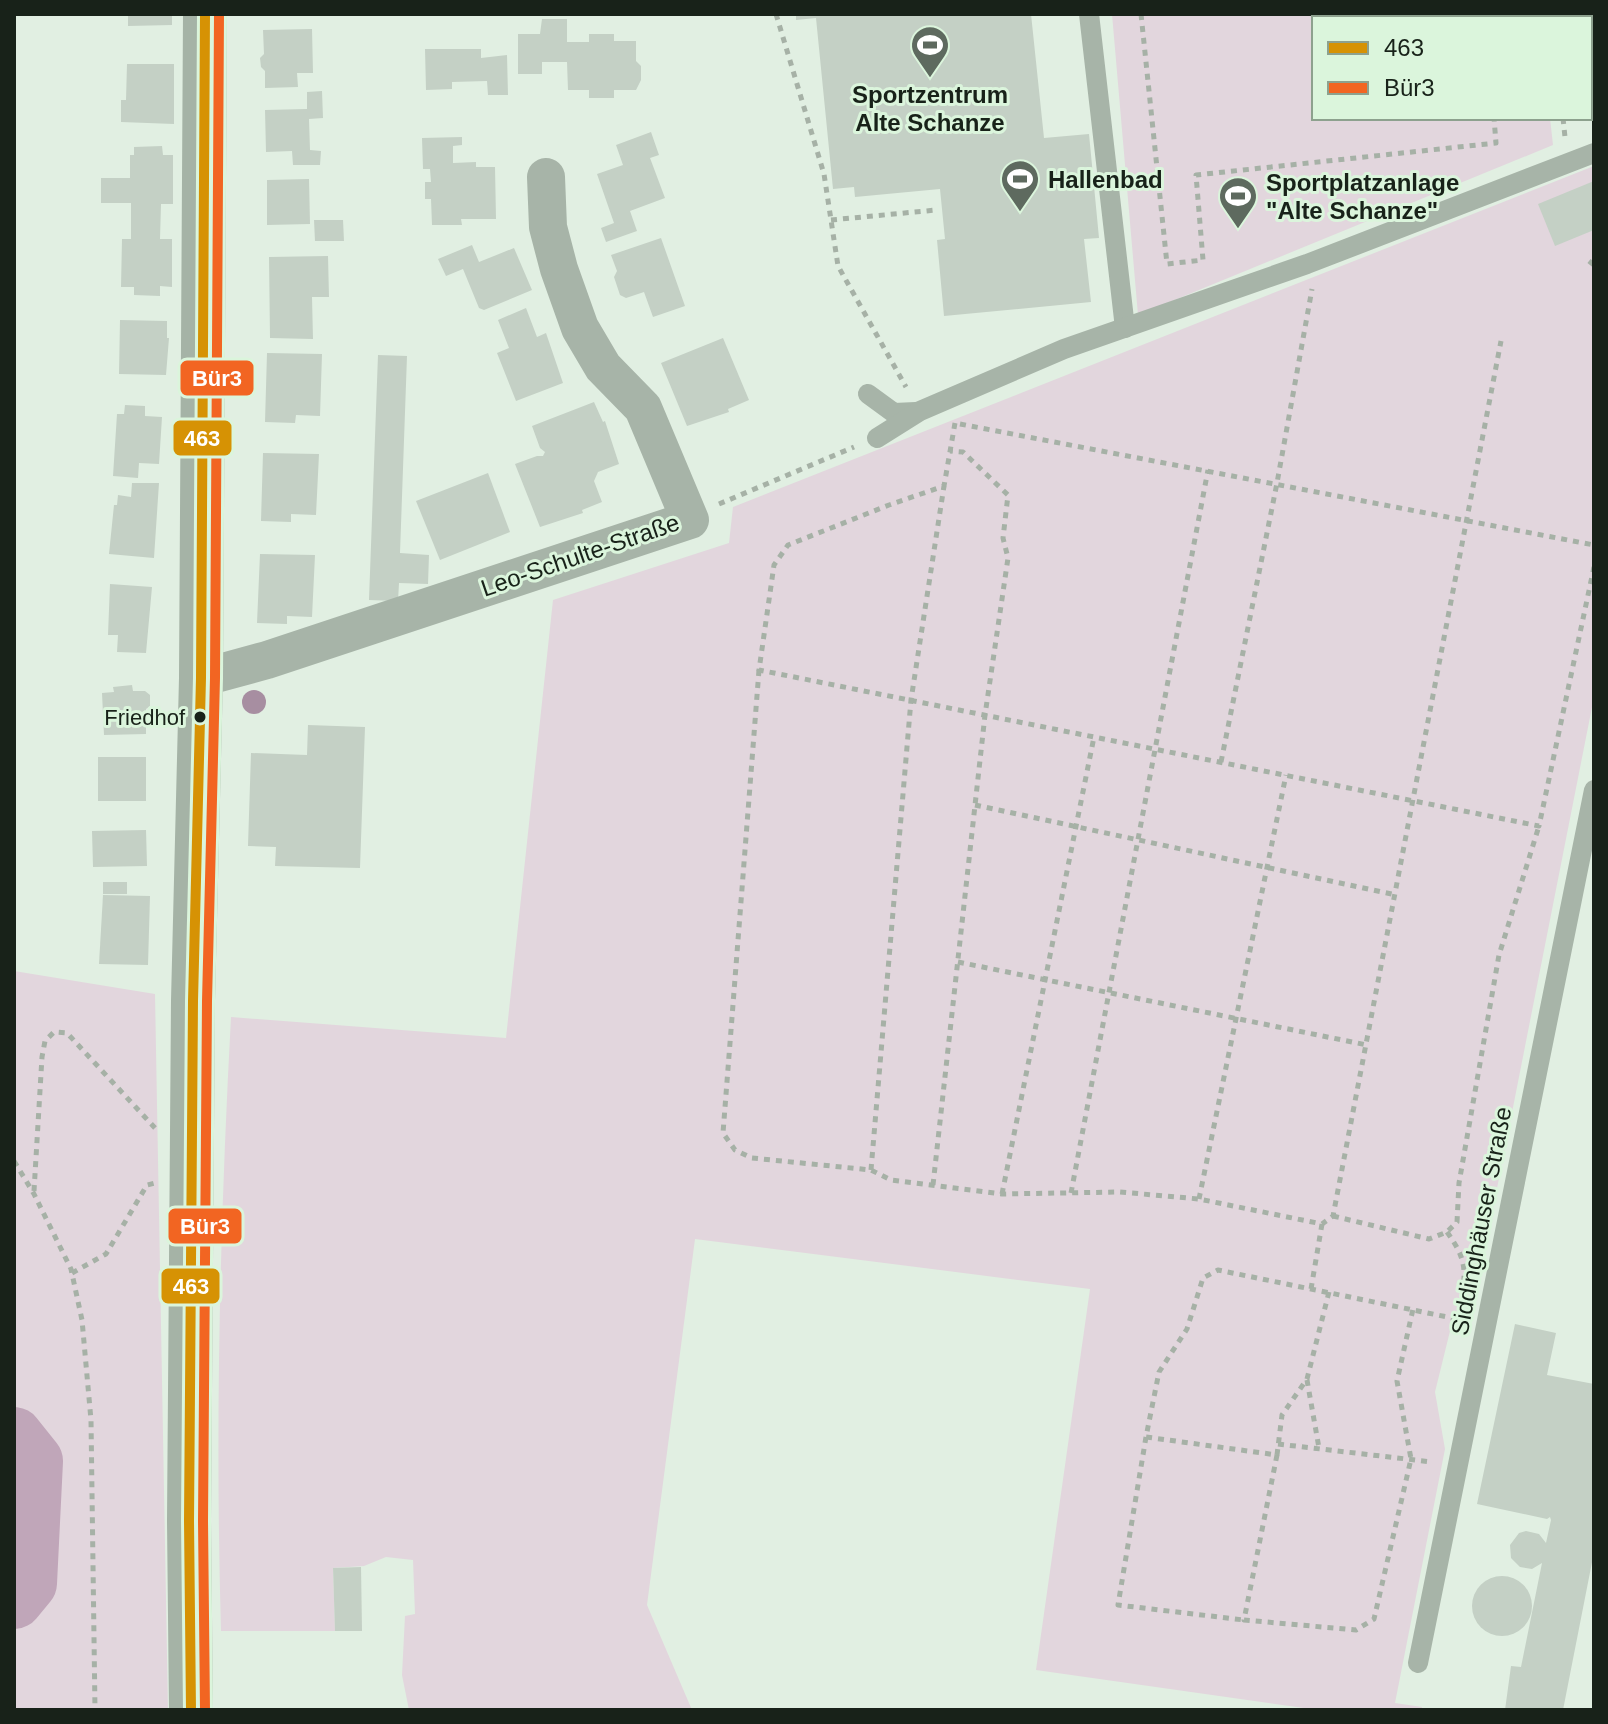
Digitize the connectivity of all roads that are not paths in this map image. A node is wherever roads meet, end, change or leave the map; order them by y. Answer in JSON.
{"nodes":[{"id":1,"x":205,"y":14,"type":"edge"},
{"id":2,"x":1089,"y":14,"type":"edge"},
{"id":3,"x":1594,"y":153,"type":"edge"},
{"id":4,"x":546,"y":177,"type":"dead end"},
{"id":5,"x":1125,"y":328,"type":"junction"},
{"id":6,"x":868,"y":394,"type":"dead end"},
{"id":7,"x":920,"y":411,"type":"junction"},
{"id":8,"x":877,"y":438,"type":"road end"},
{"id":9,"x":201,"y":678,"type":"junction"},
{"id":10,"x":1594,"y":790,"type":"edge"},
{"id":11,"x":1418,"y":1663,"type":"dead end"},
{"id":12,"x":191,"y":1710,"type":"edge"}],
"edges":[{"from":1,"to":9,"type":"main road"},
{"from":2,"to":5,"type":"lane"},
{"from":3,"to":5,"type":"lane"},
{"from":4,"to":9,"type":"street","name":"Leo-Schulte-Straße"},
{"from":5,"to":7,"type":"lane"},
{"from":6,"to":7,"type":"lane"},
{"from":7,"to":8,"type":"lane"},
{"from":9,"to":12,"type":"main road"},
{"from":10,"to":11,"type":"lane","name":"Siddinghäuser Straße"}]}
